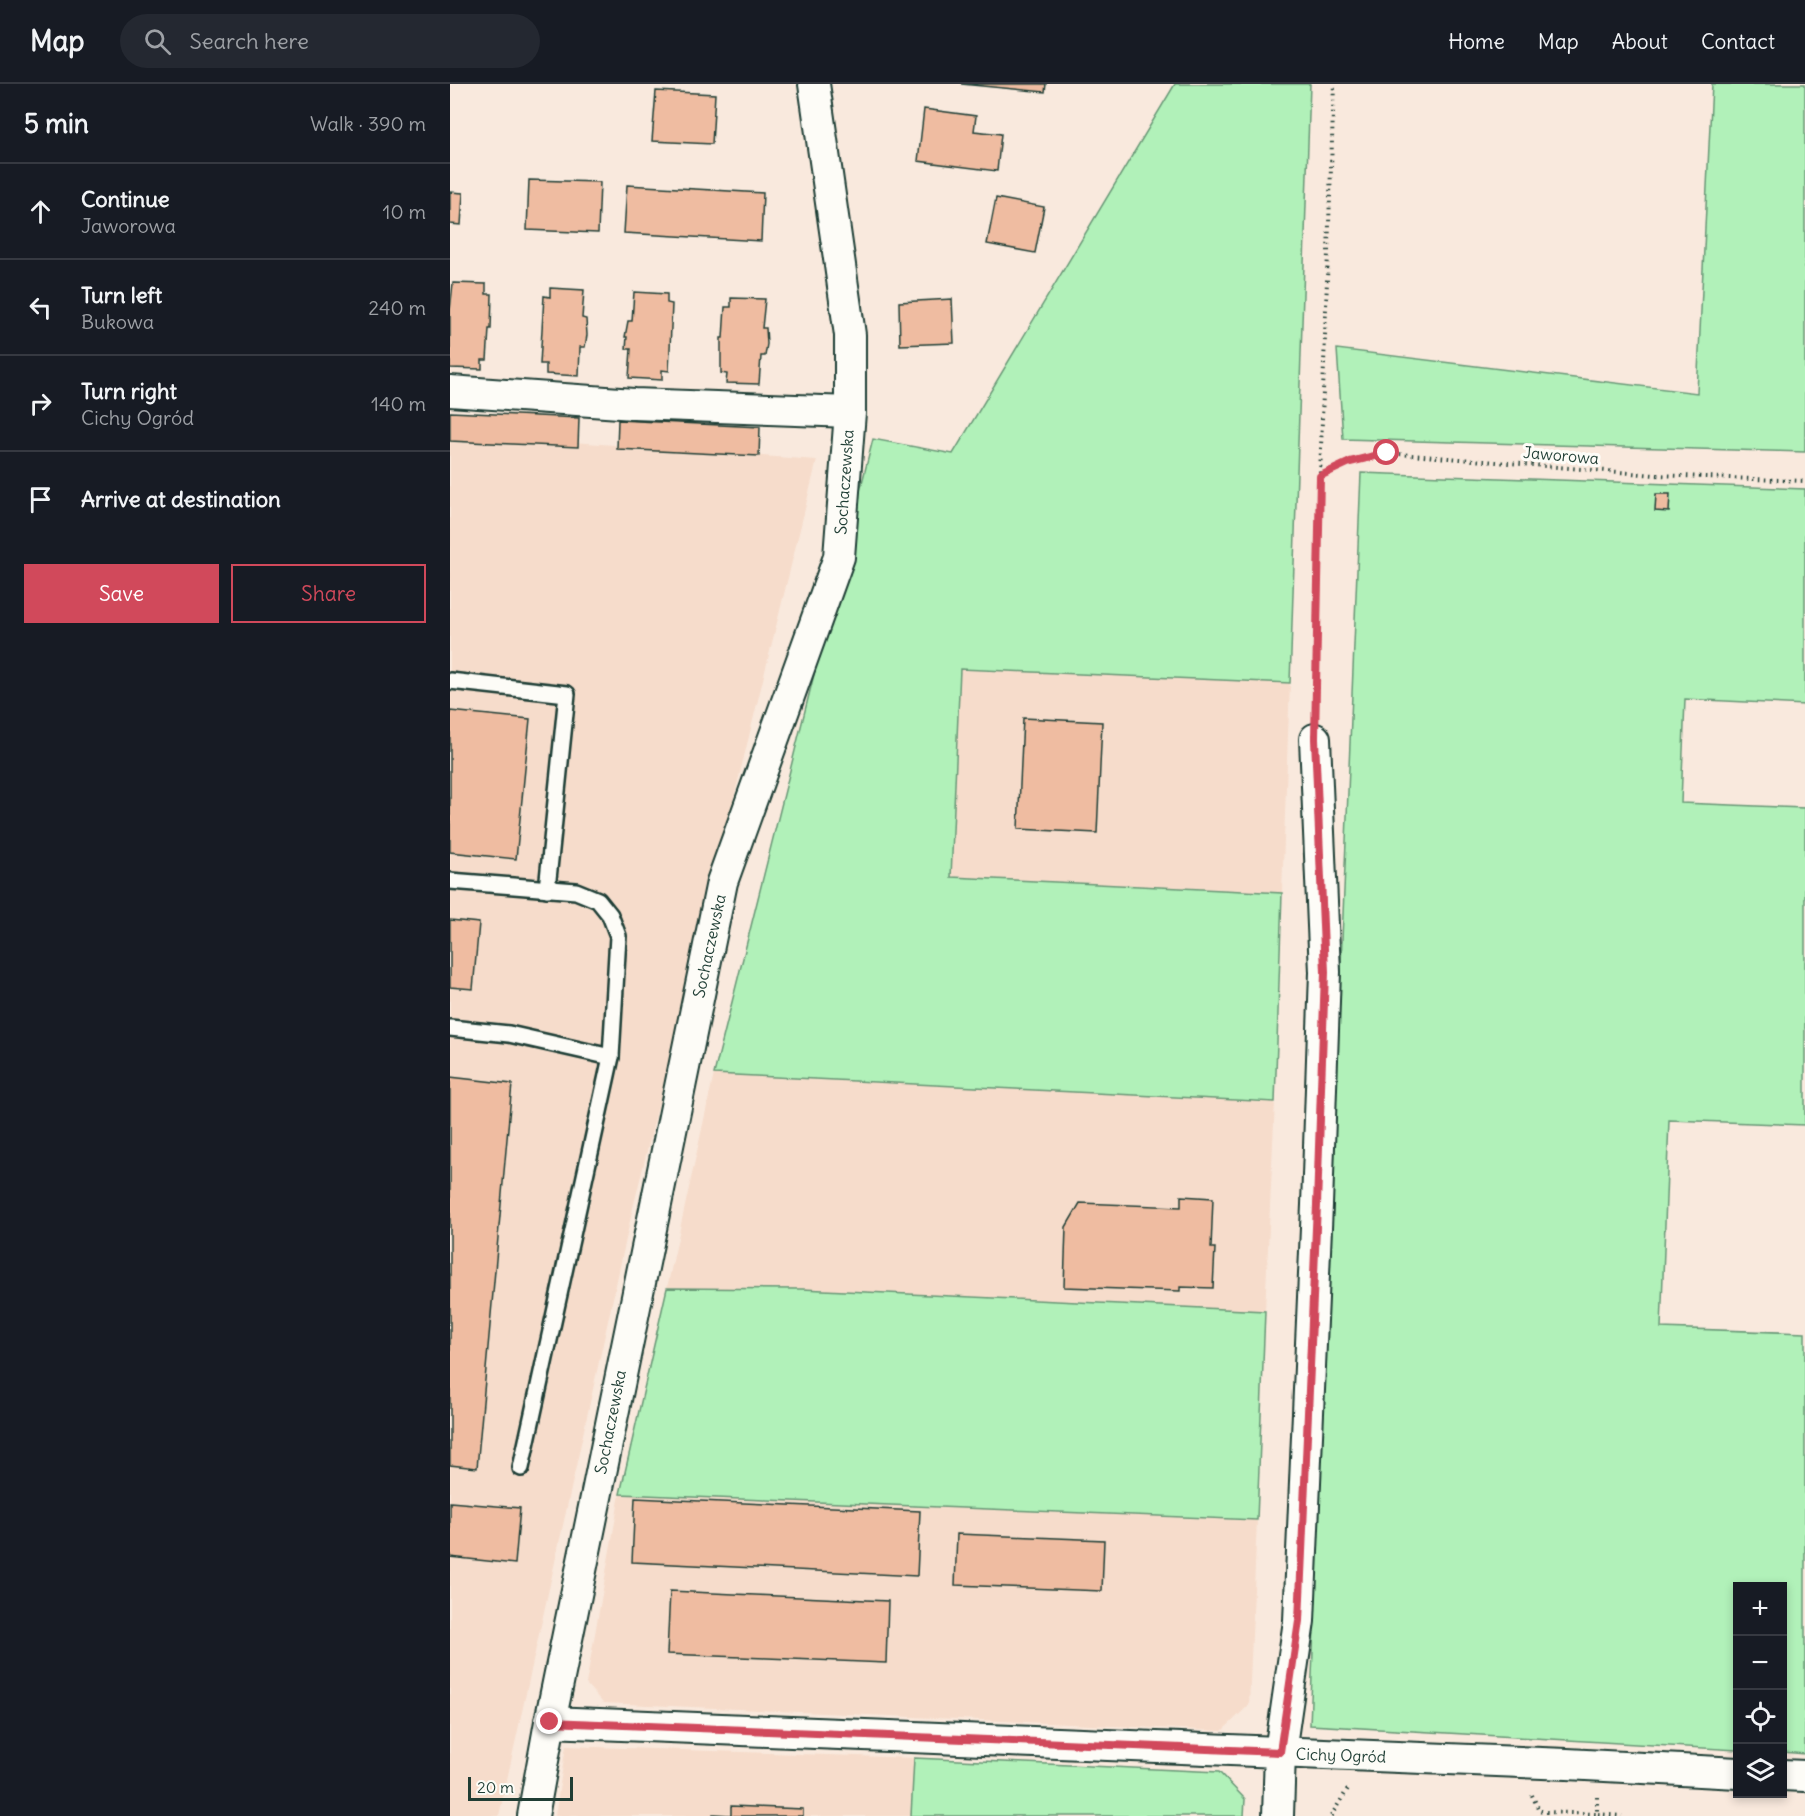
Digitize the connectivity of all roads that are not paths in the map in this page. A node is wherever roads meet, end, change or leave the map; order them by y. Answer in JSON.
{"nodes":[{"id":1,"x":814,"y":84,"type":"edge"},
{"id":2,"x":450,"y":391,"type":"edge"},
{"id":3,"x":850,"y":412,"type":"junction"},
{"id":4,"x":450,"y":681,"type":"edge"},
{"id":5,"x":1315,"y":739,"type":"road end"},
{"id":6,"x":450,"y":881,"type":"edge"},
{"id":7,"x":547,"y":889,"type":"junction"},
{"id":8,"x":450,"y":1028,"type":"edge"},
{"id":9,"x":611,"y":1057,"type":"junction"},
{"id":10,"x":521,"y":1468,"type":"dead end"},
{"id":11,"x":550,"y":1722,"type":"junction"},
{"id":12,"x":1280,"y":1752,"type":"junction"},
{"id":13,"x":1733,"y":1773,"type":"edge"},
{"id":14,"x":1787,"y":1775,"type":"edge"},
{"id":15,"x":1805,"y":1776,"type":"edge"},
{"id":16,"x":533,"y":1816,"type":"edge"},
{"id":17,"x":1278,"y":1816,"type":"edge"}],
"edges":[{"from":1,"to":3,"type":"street","name":"Sochaczewska"},
{"from":2,"to":3,"type":"street"},
{"from":3,"to":11,"type":"street","name":"Sochaczewska"},
{"from":4,"to":7,"type":"lane"},
{"from":5,"to":12,"type":"street"},
{"from":6,"to":7,"type":"lane"},
{"from":7,"to":9,"type":"lane"},
{"from":8,"to":9,"type":"lane"},
{"from":9,"to":10,"type":"lane"},
{"from":11,"to":12,"type":"street","name":"Cichy Ogród"},
{"from":11,"to":16,"type":"street","name":"Sochaczewska"},
{"from":12,"to":13,"type":"street","name":"Cichy Ogród"},
{"from":12,"to":17,"type":"street"},
{"from":14,"to":15,"type":"street"}]}
